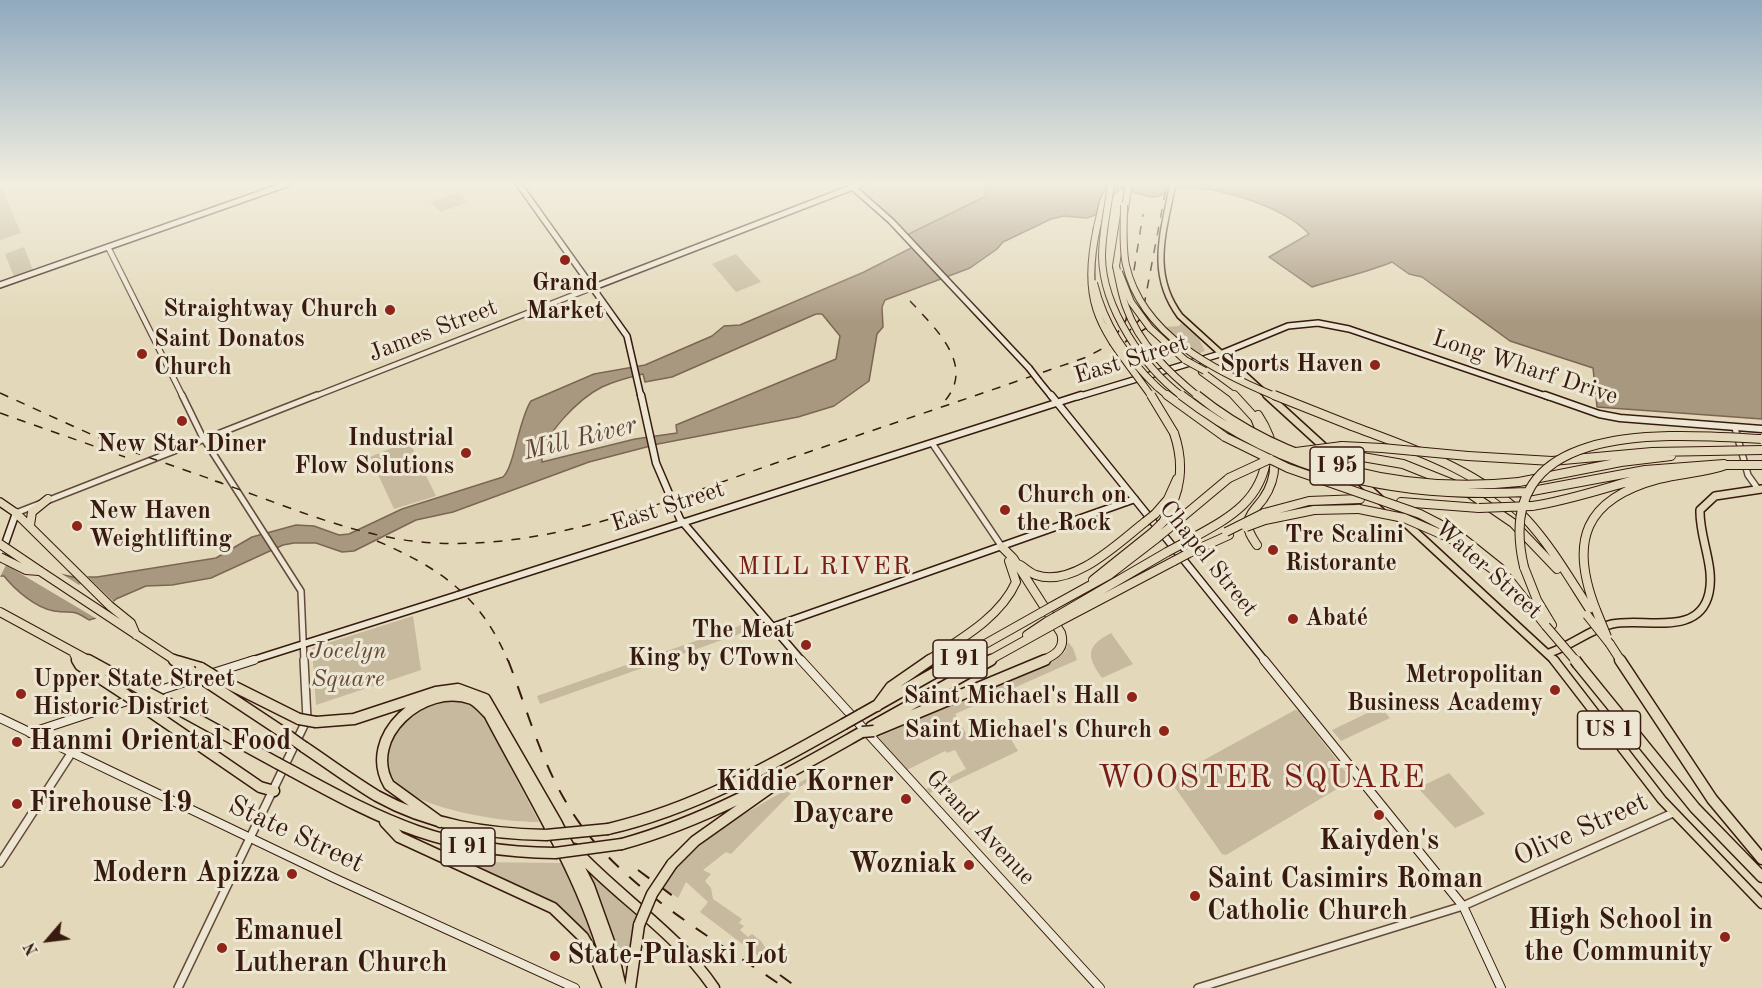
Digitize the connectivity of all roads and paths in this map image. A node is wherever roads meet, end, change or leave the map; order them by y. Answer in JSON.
{"nodes":[{"id":1,"x":159,"y":229,"type":"edge"},
{"id":2,"x":552,"y":229,"type":"edge"},
{"id":3,"x":744,"y":229,"type":"edge"},
{"id":4,"x":898,"y":229,"type":"edge"},
{"id":5,"x":1097,"y":229,"type":"edge"},
{"id":6,"x":1097,"y":229,"type":"edge"},
{"id":7,"x":1104,"y":229,"type":"edge"},
{"id":8,"x":1121,"y":229,"type":"edge"},
{"id":9,"x":1123,"y":229,"type":"edge"},
{"id":10,"x":1165,"y":229,"type":"edge"},
{"id":11,"x":108,"y":247,"type":"junction"},
{"id":12,"x":1116,"y":266,"type":"junction"},
{"id":13,"x":0,"y":285,"type":"edge"},
{"id":14,"x":594,"y":287,"type":"junction"},
{"id":15,"x":1318,"y":323,"type":"joint"},
{"id":16,"x":1220,"y":354,"type":"junction"},
{"id":17,"x":1204,"y":371,"type":"junction"},
{"id":18,"x":1058,"y":403,"type":"junction"},
{"id":19,"x":1735,"y":428,"type":"junction"},
{"id":20,"x":1762,"y":429,"type":"edge"},
{"id":21,"x":204,"y":439,"type":"junction"},
{"id":22,"x":1762,"y":439,"type":"edge"},
{"id":23,"x":932,"y":443,"type":"junction"},
{"id":24,"x":1343,"y":450,"type":"junction"},
{"id":25,"x":1762,"y":450,"type":"edge"},
{"id":26,"x":1707,"y":451,"type":"junction"},
{"id":27,"x":1181,"y":457,"type":"junction"},
{"id":28,"x":1762,"y":465,"type":"edge"},
{"id":29,"x":1686,"y":467,"type":"junction"},
{"id":30,"x":1713,"y":467,"type":"junction"},
{"id":31,"x":1760,"y":489,"type":"edge"},
{"id":32,"x":48,"y":499,"type":"junction"},
{"id":33,"x":1135,"y":499,"type":"junction"},
{"id":34,"x":0,"y":502,"type":"edge"},
{"id":35,"x":16,"y":513,"type":"junction"},
{"id":36,"x":1265,"y":517,"type":"junction"},
{"id":37,"x":682,"y":523,"type":"junction"},
{"id":38,"x":30,"y":525,"type":"junction"},
{"id":39,"x":1165,"y":525,"type":"junction"},
{"id":40,"x":1453,"y":535,"type":"junction"},
{"id":41,"x":0,"y":544,"type":"edge"},
{"id":42,"x":1257,"y":545,"type":"dead end"},
{"id":43,"x":1002,"y":547,"type":"junction"},
{"id":44,"x":0,"y":557,"type":"edge"},
{"id":45,"x":1013,"y":558,"type":"junction"},
{"id":46,"x":40,"y":571,"type":"junction"},
{"id":47,"x":108,"y":611,"type":"junction"},
{"id":48,"x":1,"y":613,"type":"edge"},
{"id":49,"x":1592,"y":613,"type":"junction"},
{"id":50,"x":1058,"y":619,"type":"junction"},
{"id":51,"x":1549,"y":626,"type":"junction"},
{"id":52,"x":772,"y":627,"type":"junction"},
{"id":53,"x":304,"y":644,"type":"junction"},
{"id":54,"x":73,"y":652,"type":"junction"},
{"id":55,"x":1549,"y":653,"type":"junction"},
{"id":56,"x":175,"y":661,"type":"junction"},
{"id":57,"x":877,"y":706,"type":"junction"},
{"id":58,"x":0,"y":718,"type":"edge"},
{"id":59,"x":872,"y":729,"type":"junction"},
{"id":60,"x":30,"y":733,"type":"junction"},
{"id":61,"x":72,"y":752,"type":"junction"},
{"id":62,"x":778,"y":779,"type":"junction"},
{"id":63,"x":274,"y":792,"type":"junction"},
{"id":64,"x":1673,"y":813,"type":"junction"},
{"id":65,"x":385,"y":822,"type":"junction"},
{"id":66,"x":440,"y":822,"type":"junction"},
{"id":67,"x":251,"y":838,"type":"junction"},
{"id":68,"x":563,"y":838,"type":"junction"},
{"id":69,"x":1762,"y":859,"type":"edge"},
{"id":70,"x":0,"y":863,"type":"edge"},
{"id":71,"x":1762,"y":877,"type":"edge"},
{"id":72,"x":1762,"y":904,"type":"edge"},
{"id":73,"x":1463,"y":906,"type":"junction"},
{"id":74,"x":178,"y":988,"type":"edge"},
{"id":75,"x":575,"y":988,"type":"edge"},
{"id":76,"x":609,"y":988,"type":"edge"},
{"id":77,"x":621,"y":988,"type":"edge"},
{"id":78,"x":630,"y":988,"type":"edge"},
{"id":79,"x":714,"y":988,"type":"edge"},
{"id":80,"x":1100,"y":988,"type":"edge"},
{"id":81,"x":1198,"y":988,"type":"edge"},
{"id":82,"x":1501,"y":988,"type":"edge"}],
"edges":[{"from":1,"to":11,"type":"main road"},
{"from":2,"to":14,"type":"main road","name":"Grand Avenue"},
{"from":3,"to":14,"type":"main road","name":"James Street"},
{"from":4,"to":18,"type":"main road","name":"Chapel Street","bridge":true},
{"from":5,"to":27,"type":"highway","bridge":true},
{"from":6,"to":40,"type":"highway","bridge":true},
{"from":7,"to":29,"type":"highway","number":"I 95","bridge":true},
{"from":8,"to":12,"type":"highway","number":"I 95","bridge":true},
{"from":9,"to":49,"type":"highway","bridge":true},
{"from":10,"to":16,"type":"main road","name":"Water Street","number":"US 1"},
{"from":11,"to":13,"type":"main road"},
{"from":11,"to":21,"type":"street"},
{"from":12,"to":17,"type":"highway","bridge":true},
{"from":12,"to":26,"type":"highway","number":"I 95","bridge":true},
{"from":14,"to":21,"type":"street","name":"James Street"},
{"from":14,"to":37,"type":"main road","name":"Grand Avenue"},
{"from":15,"to":16,"type":"main road","name":"East Street"},
{"from":15,"to":19,"type":"main road","name":"Long Wharf Drive"},
{"from":16,"to":18,"type":"main road","name":"East Street"},
{"from":16,"to":55,"type":"main road","name":"Water Street","number":"US 1"},
{"from":17,"to":42,"type":"highway"},
{"from":17,"to":50,"type":"highway","bridge":true},
{"from":18,"to":23,"type":"main road","name":"East Street"},
{"from":18,"to":33,"type":"main road","name":"Chapel Street"},
{"from":19,"to":20,"type":"main road","name":"Long Wharf Drive"},
{"from":19,"to":31,"type":"street"},
{"from":21,"to":32,"type":"street","name":"James Street"},
{"from":21,"to":53,"type":"street"},
{"from":22,"to":51,"type":"highway","bridge":true},
{"from":23,"to":37,"type":"main road","name":"East Street"},
{"from":23,"to":43,"type":"street"},
{"from":24,"to":26,"type":"highway","bridge":true},
{"from":24,"to":39,"type":"highway","bridge":true},
{"from":24,"to":49,"type":"highway"},
{"from":25,"to":26,"type":"highway","number":"I 95","bridge":true},
{"from":27,"to":39,"type":"highway"},
{"from":27,"to":45,"type":"highway","bridge":true},
{"from":28,"to":30,"type":"highway","bridge":true},
{"from":29,"to":30,"type":"highway","number":"I 95"},
{"from":29,"to":36,"type":"highway","bridge":true},
{"from":30,"to":49,"type":"highway"},
{"from":31,"to":55,"type":"main road"},
{"from":32,"to":35,"type":"street","name":"James Street"},
{"from":32,"to":38,"type":"highway"},
{"from":33,"to":43,"type":"main road"},
{"from":33,"to":73,"type":"main road","name":"Chapel Street"},
{"from":34,"to":35,"type":"main road"},
{"from":35,"to":38,"type":"highway"},
{"from":35,"to":44,"type":"main road"},
{"from":36,"to":40,"type":"highway","bridge":true},
{"from":36,"to":50,"type":"highway","number":"I 91","bridge":true},
{"from":37,"to":52,"type":"main road","name":"Grand Avenue"},
{"from":37,"to":53,"type":"main road","name":"East Street","bridge":true},
{"from":38,"to":47,"type":"highway"},
{"from":39,"to":57,"type":"highway","number":"I 91","bridge":true},
{"from":40,"to":51,"type":"highway"},
{"from":41,"to":46,"type":"highway","number":"I 91","bridge":true},
{"from":43,"to":45,"type":"highway"},
{"from":43,"to":52,"type":"main road"},
{"from":43,"to":57,"type":"highway"},
{"from":44,"to":46,"type":"highway","bridge":true},
{"from":45,"to":59,"type":"highway"},
{"from":46,"to":47,"type":"highway","number":"I 91"},
{"from":47,"to":56,"type":"highway","number":"I 91"},
{"from":48,"to":54,"type":"highway","number":"I 91"},
{"from":49,"to":69,"type":"highway","bridge":true},
{"from":50,"to":59,"type":"highway","number":"I 91","bridge":true},
{"from":51,"to":71,"type":"highway","bridge":true},
{"from":52,"to":80,"type":"main road","name":"Grand Avenue"},
{"from":53,"to":60,"type":"main road","name":"East Street"},
{"from":53,"to":63,"type":"street"},
{"from":54,"to":63,"type":"highway","bridge":true},
{"from":54,"to":65,"type":"highway","number":"I 91","bridge":true},
{"from":55,"to":64,"type":"main road","name":"Water Street","number":"US 1"},
{"from":56,"to":66,"type":"highway","number":"I 91","bridge":true},
{"from":56,"to":68,"type":"highway","bridge":true},
{"from":57,"to":66,"type":"highway","number":"I 91","bridge":true},
{"from":58,"to":60,"type":"main road","name":"State Street"},
{"from":59,"to":62,"type":"highway","number":"I 91","bridge":true},
{"from":60,"to":61,"type":"main road","name":"State Street"},
{"from":61,"to":67,"type":"main road","name":"State Street"},
{"from":61,"to":70,"type":"street"},
{"from":62,"to":65,"type":"highway","number":"I 91","bridge":true},
{"from":62,"to":78,"type":"highway","bridge":true},
{"from":63,"to":67,"type":"street"},
{"from":64,"to":72,"type":"main road","name":"Water Street","number":"US 1"},
{"from":64,"to":73,"type":"street","name":"Olive Street"},
{"from":65,"to":76,"type":"highway"},
{"from":66,"to":76,"type":"highway"},
{"from":67,"to":74,"type":"street"},
{"from":67,"to":75,"type":"main road","name":"State Street"},
{"from":68,"to":77,"type":"highway"},
{"from":68,"to":79,"type":"highway"},
{"from":73,"to":81,"type":"street","name":"Olive Street"},
{"from":73,"to":82,"type":"main road","name":"Chapel Street"}]}
